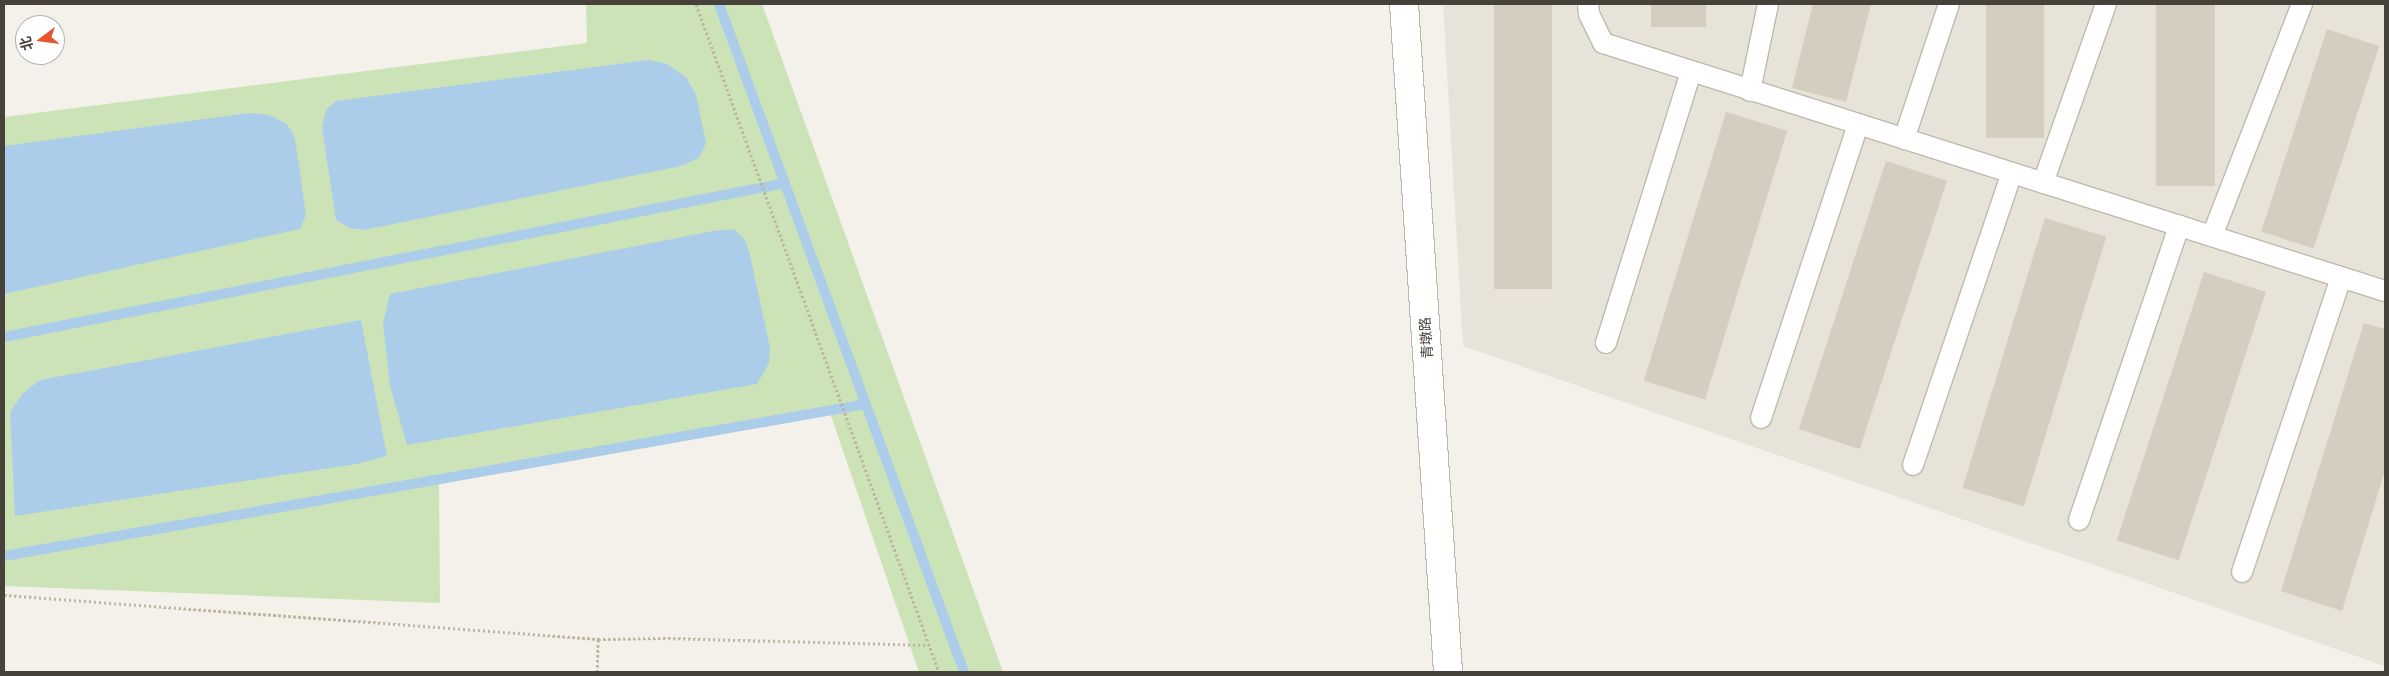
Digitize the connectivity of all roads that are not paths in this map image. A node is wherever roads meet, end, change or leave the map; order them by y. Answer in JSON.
{"nodes":[{"id":1,"x":1404,"y":4,"type":"edge"},
{"id":2,"x":1588,"y":4,"type":"edge"},
{"id":3,"x":1768,"y":4,"type":"edge"},
{"id":4,"x":1949,"y":4,"type":"edge"},
{"id":5,"x":2106,"y":4,"type":"edge"},
{"id":6,"x":2302,"y":4,"type":"edge"},
{"id":7,"x":1690,"y":72,"type":"junction"},
{"id":8,"x":1750,"y":91,"type":"junction"},
{"id":9,"x":1858,"y":125,"type":"junction"},
{"id":10,"x":1904,"y":140,"type":"junction"},
{"id":11,"x":2012,"y":173,"type":"junction"},
{"id":12,"x":2043,"y":183,"type":"junction"},
{"id":13,"x":2179,"y":226,"type":"junction"},
{"id":14,"x":2212,"y":236,"type":"junction"},
{"id":15,"x":2341,"y":277,"type":"junction"},
{"id":16,"x":2385,"y":291,"type":"edge"},
{"id":17,"x":1606,"y":343,"type":"dead end"},
{"id":18,"x":1761,"y":418,"type":"dead end"},
{"id":19,"x":1913,"y":465,"type":"dead end"},
{"id":20,"x":2079,"y":520,"type":"dead end"},
{"id":21,"x":2242,"y":572,"type":"dead end"},
{"id":22,"x":1448,"y":672,"type":"edge"}],
"edges":[{"from":1,"to":22,"type":"street","name":"青墩路"},
{"from":2,"to":7,"type":"lane"},
{"from":3,"to":8,"type":"lane"},
{"from":4,"to":10,"type":"lane"},
{"from":5,"to":12,"type":"lane"},
{"from":6,"to":14,"type":"lane"},
{"from":7,"to":8,"type":"lane"},
{"from":7,"to":17,"type":"lane"},
{"from":8,"to":9,"type":"lane"},
{"from":9,"to":10,"type":"lane"},
{"from":9,"to":18,"type":"lane"},
{"from":10,"to":11,"type":"lane"},
{"from":11,"to":12,"type":"lane"},
{"from":11,"to":19,"type":"lane"},
{"from":12,"to":13,"type":"lane"},
{"from":13,"to":14,"type":"lane"},
{"from":13,"to":20,"type":"lane"},
{"from":14,"to":15,"type":"lane"},
{"from":15,"to":16,"type":"lane"},
{"from":15,"to":21,"type":"lane"}]}
